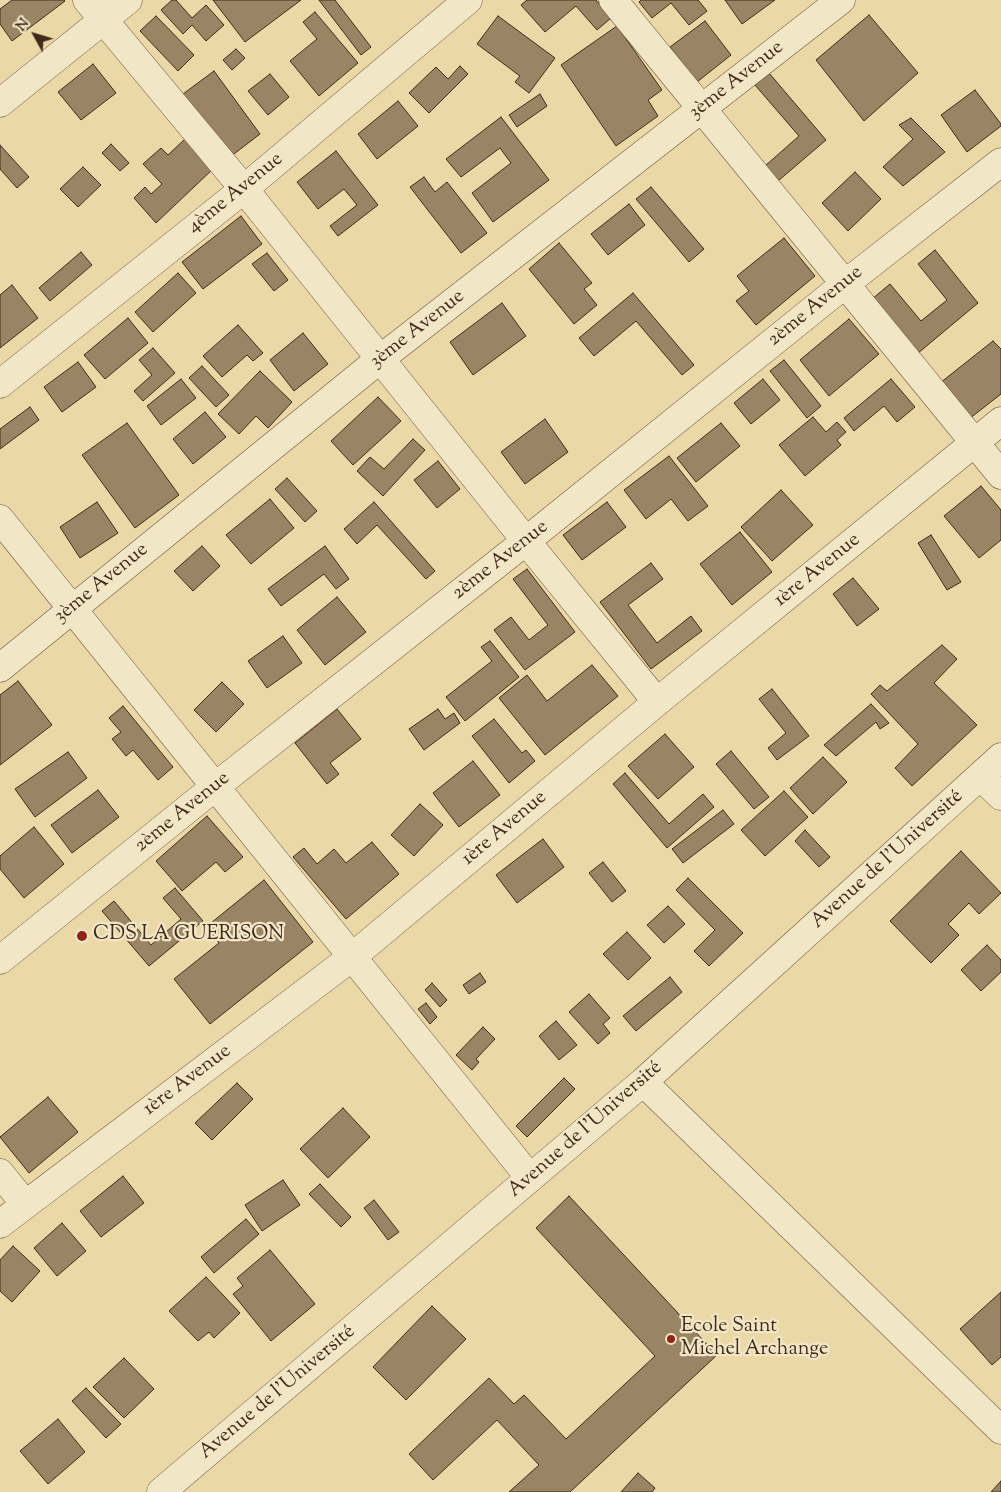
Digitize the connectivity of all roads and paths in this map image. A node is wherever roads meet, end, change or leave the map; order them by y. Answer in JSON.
{"nodes":[{"id":1,"x":128,"y":0,"type":"edge"},
{"id":2,"x":468,"y":0,"type":"edge"},
{"id":3,"x":613,"y":0,"type":"edge"},
{"id":4,"x":841,"y":0,"type":"edge"},
{"id":5,"x":95,"y":10,"type":"edge"},
{"id":6,"x":0,"y":103,"type":"edge"},
{"id":7,"x":702,"y":108,"type":"junction"},
{"id":8,"x":1001,"y":162,"type":"edge"},
{"id":9,"x":244,"y":188,"type":"junction"},
{"id":10,"x":845,"y":284,"type":"junction"},
{"id":11,"x":380,"y":359,"type":"junction"},
{"id":12,"x":0,"y":384,"type":"edge"},
{"id":13,"x":1001,"y":421,"type":"edge"},
{"id":14,"x":974,"y":442,"type":"junction"},
{"id":15,"x":1001,"y":475,"type":"edge"},
{"id":16,"x":0,"y":519,"type":"edge"},
{"id":17,"x":526,"y":541,"type":"junction"},
{"id":18,"x":72,"y":608,"type":"junction"},
{"id":19,"x":0,"y":668,"type":"edge"},
{"id":20,"x":657,"y":702,"type":"junction"},
{"id":21,"x":1001,"y":757,"type":"edge"},
{"id":22,"x":980,"y":776,"type":"junction"},
{"id":23,"x":216,"y":786,"type":"junction"},
{"id":24,"x":1001,"y":796,"type":"edge"},
{"id":25,"x":352,"y":957,"type":"junction"},
{"id":26,"x":0,"y":960,"type":"edge"},
{"id":27,"x":643,"y":1082,"type":"junction"},
{"id":28,"x":0,"y":1173,"type":"edge"},
{"id":29,"x":530,"y":1178,"type":"junction"},
{"id":30,"x":25,"y":1204,"type":"junction"},
{"id":31,"x":0,"y":1224,"type":"edge"},
{"id":32,"x":1001,"y":1430,"type":"edge"},
{"id":33,"x":161,"y":1492,"type":"edge"}],
"edges":[{"from":1,"to":5,"type":"street"},
{"from":2,"to":9,"type":"street","name":"4ème Avenue"},
{"from":3,"to":7,"type":"street"},
{"from":4,"to":7,"type":"street","name":"3ème Avenue"},
{"from":5,"to":6,"type":"street"},
{"from":5,"to":9,"type":"street"},
{"from":7,"to":10,"type":"street"},
{"from":7,"to":11,"type":"street","name":"3ème Avenue"},
{"from":8,"to":10,"type":"street","name":"2ème Avenue"},
{"from":9,"to":11,"type":"street"},
{"from":9,"to":12,"type":"street","name":"4ème Avenue"},
{"from":10,"to":14,"type":"street"},
{"from":10,"to":17,"type":"street","name":"2ème Avenue"},
{"from":11,"to":17,"type":"street"},
{"from":11,"to":18,"type":"street","name":"3ème Avenue"},
{"from":13,"to":14,"type":"street","name":"1ère Avenue"},
{"from":14,"to":15,"type":"street"},
{"from":14,"to":20,"type":"street","name":"1ère Avenue"},
{"from":16,"to":18,"type":"street"},
{"from":17,"to":20,"type":"street"},
{"from":17,"to":23,"type":"street","name":"2ème Avenue"},
{"from":18,"to":19,"type":"street","name":"3ème Avenue"},
{"from":18,"to":23,"type":"street"},
{"from":20,"to":25,"type":"street","name":"1ère Avenue"},
{"from":21,"to":22,"type":"street","name":"Avenue de l'Université"},
{"from":22,"to":24,"type":"street"},
{"from":22,"to":27,"type":"street","name":"Avenue de l'Université"},
{"from":23,"to":25,"type":"street"},
{"from":23,"to":26,"type":"street","name":"2ème Avenue"},
{"from":25,"to":29,"type":"street"},
{"from":25,"to":30,"type":"street","name":"1ère Avenue"},
{"from":27,"to":29,"type":"street","name":"Avenue de l'Université"},
{"from":27,"to":32,"type":"street"},
{"from":28,"to":30,"type":"street"},
{"from":29,"to":33,"type":"street","name":"Avenue de l'Université"},
{"from":30,"to":31,"type":"street","name":"1ère Avenue"}]}
